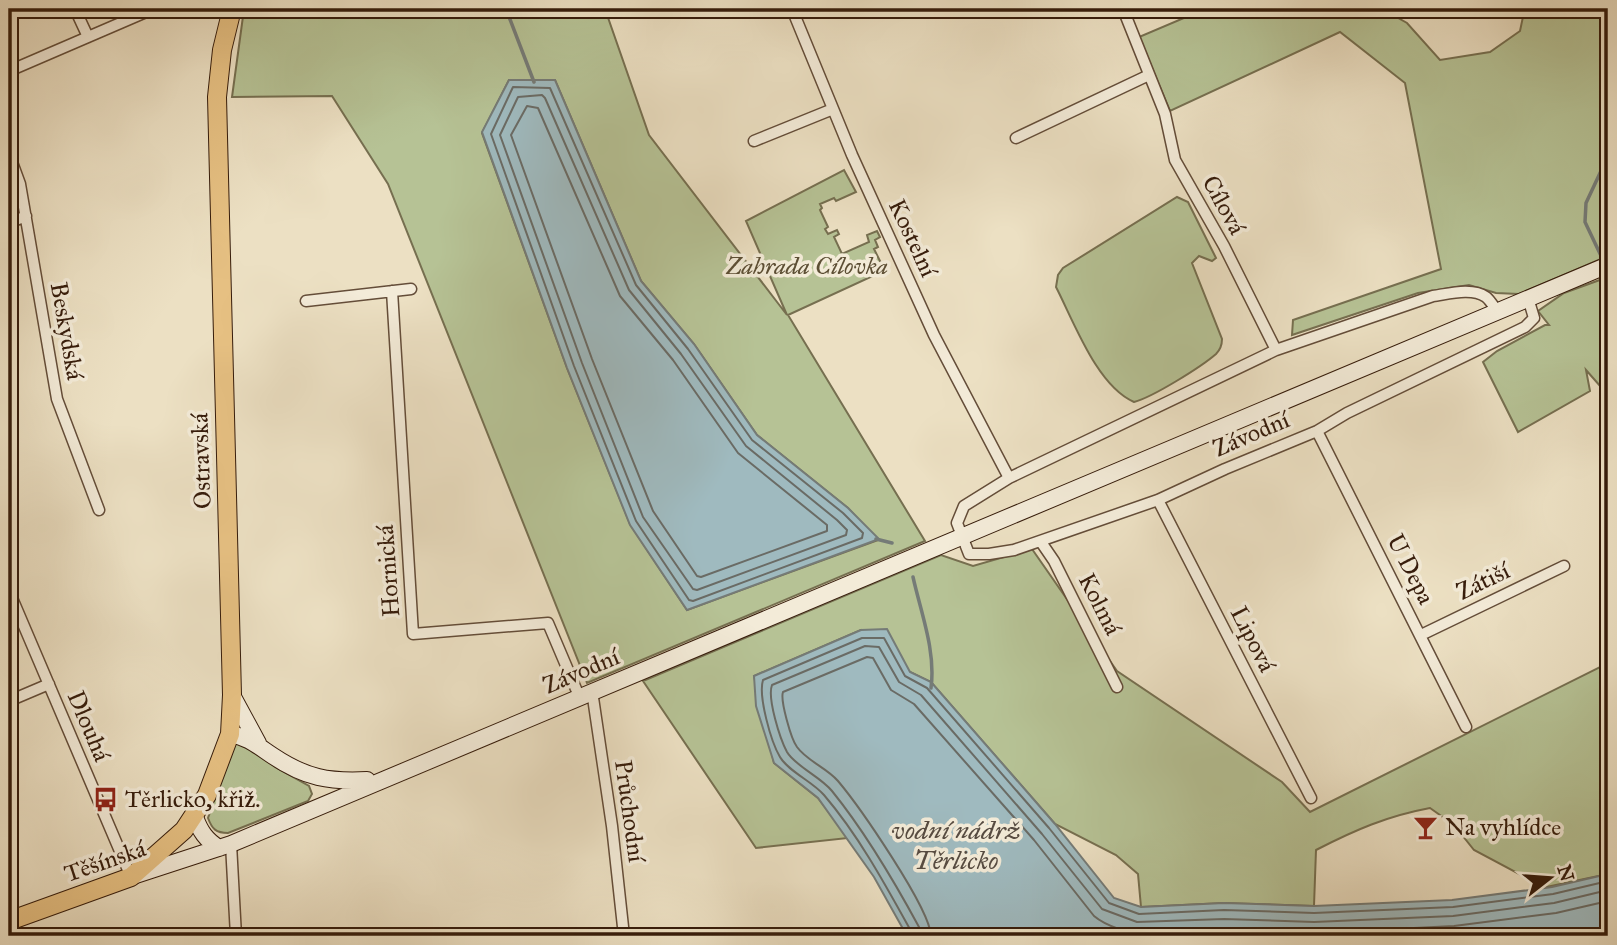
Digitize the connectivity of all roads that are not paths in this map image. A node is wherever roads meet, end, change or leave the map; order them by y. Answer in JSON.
{"nodes":[{"id":1,"x":75,"y":9,"type":"edge"},
{"id":2,"x":153,"y":9,"type":"edge"},
{"id":3,"x":232,"y":9,"type":"edge"},
{"id":4,"x":793,"y":9,"type":"edge"},
{"id":5,"x":1124,"y":9,"type":"edge"},
{"id":6,"x":88,"y":37,"type":"junction"},
{"id":7,"x":9,"y":71,"type":"edge"},
{"id":8,"x":1149,"y":75,"type":"junction"},
{"id":9,"x":833,"y":109,"type":"junction"},
{"id":10,"x":1016,"y":138,"type":"dead end"},
{"id":11,"x":754,"y":141,"type":"dead end"},
{"id":12,"x":9,"y":154,"type":"edge"},
{"id":13,"x":26,"y":216,"type":"junction"},
{"id":14,"x":9,"y":223,"type":"edge"},
{"id":15,"x":1608,"y":265,"type":"edge"},
{"id":16,"x":411,"y":289,"type":"dead end"},
{"id":17,"x":392,"y":291,"type":"junction"},
{"id":18,"x":1528,"y":298,"type":"junction"},
{"id":19,"x":306,"y":301,"type":"dead end"},
{"id":20,"x":1497,"y":311,"type":"junction"},
{"id":21,"x":1276,"y":350,"type":"junction"},
{"id":22,"x":1317,"y":431,"type":"junction"},
{"id":23,"x":1009,"y":478,"type":"junction"},
{"id":24,"x":1158,"y":500,"type":"junction"},
{"id":25,"x":99,"y":510,"type":"dead end"},
{"id":26,"x":961,"y":536,"type":"junction"},
{"id":27,"x":1041,"y":542,"type":"junction"},
{"id":28,"x":1564,"y":566,"type":"dead end"},
{"id":29,"x":9,"y":591,"type":"edge"},
{"id":30,"x":1421,"y":635,"type":"junction"},
{"id":31,"x":49,"y":684,"type":"junction"},
{"id":32,"x":1117,"y":687,"type":"dead end"},
{"id":33,"x":585,"y":694,"type":"junction"},
{"id":34,"x":232,"y":695,"type":"junction"},
{"id":35,"x":9,"y":701,"type":"edge"},
{"id":36,"x":1466,"y":727,"type":"dead end"},
{"id":37,"x":230,"y":734,"type":"junction"},
{"id":38,"x":259,"y":745,"type":"junction"},
{"id":39,"x":315,"y":778,"type":"junction"},
{"id":40,"x":380,"y":779,"type":"junction"},
{"id":41,"x":1311,"y":798,"type":"dead end"},
{"id":42,"x":308,"y":809,"type":"junction"},
{"id":43,"x":195,"y":817,"type":"junction"},
{"id":44,"x":225,"y":846,"type":"junction"},
{"id":45,"x":131,"y":877,"type":"junction"},
{"id":46,"x":9,"y":921,"type":"edge"},
{"id":47,"x":236,"y":936,"type":"edge"},
{"id":48,"x":624,"y":936,"type":"edge"}],
"edges":[{"from":1,"to":6,"type":"street"},
{"from":2,"to":6,"type":"street"},
{"from":3,"to":34,"type":"main road","name":"Ostravská"},
{"from":4,"to":9,"type":"street","name":"Kostelní"},
{"from":5,"to":8,"type":"street","name":"Cílová"},
{"from":6,"to":7,"type":"street"},
{"from":8,"to":10,"type":"street"},
{"from":8,"to":21,"type":"street","name":"Cílová"},
{"from":9,"to":11,"type":"street"},
{"from":9,"to":23,"type":"street","name":"Kostelní"},
{"from":12,"to":13,"type":"street","name":"Beskydská"},
{"from":13,"to":14,"type":"street"},
{"from":13,"to":25,"type":"street","name":"Beskydská"},
{"from":15,"to":18,"type":"main road","name":"Závodní"},
{"from":16,"to":17,"type":"street"},
{"from":17,"to":19,"type":"street"},
{"from":17,"to":33,"type":"street","name":"Hornická"},
{"from":18,"to":20,"type":"main road","name":"Závodní"},
{"from":18,"to":22,"type":"street","name":"Závodní"},
{"from":20,"to":21,"type":"street"},
{"from":20,"to":26,"type":"main road","name":"Závodní"},
{"from":21,"to":23,"type":"street"},
{"from":22,"to":24,"type":"street","name":"Závodní"},
{"from":22,"to":30,"type":"street","name":"U Depa"},
{"from":23,"to":26,"type":"street"},
{"from":24,"to":27,"type":"street","name":"Závodní"},
{"from":24,"to":41,"type":"street","name":"Lipová"},
{"from":26,"to":27,"type":"street","name":"Závodní"},
{"from":26,"to":33,"type":"main road","name":"Závodní"},
{"from":27,"to":32,"type":"street","name":"Kolmá"},
{"from":28,"to":30,"type":"street","name":"Zátiší"},
{"from":29,"to":31,"type":"street","name":"Dlouhá"},
{"from":30,"to":36,"type":"street","name":"U Depa"},
{"from":31,"to":35,"type":"street"},
{"from":31,"to":45,"type":"street","name":"Dlouhá"},
{"from":33,"to":40,"type":"main road","name":"Závodní"},
{"from":33,"to":48,"type":"street","name":"Průchodní"},
{"from":34,"to":37,"type":"main road","name":"Ostravská"},
{"from":34,"to":38,"type":"main road"},
{"from":37,"to":38,"type":"main road"},
{"from":37,"to":43,"type":"main road","name":"Ostravská"},
{"from":38,"to":39,"type":"main road"},
{"from":39,"to":40,"type":"main road"},
{"from":39,"to":42,"type":"main road"},
{"from":40,"to":42,"type":"main road","name":"Závodní"},
{"from":42,"to":44,"type":"main road","name":"Závodní"},
{"from":43,"to":44,"type":"main road"},
{"from":43,"to":45,"type":"main road","name":"Ostravská"},
{"from":44,"to":45,"type":"main road","name":"Těšínská"},
{"from":44,"to":47,"type":"street"},
{"from":45,"to":46,"type":"main road","name":"Těšínská"}]}
